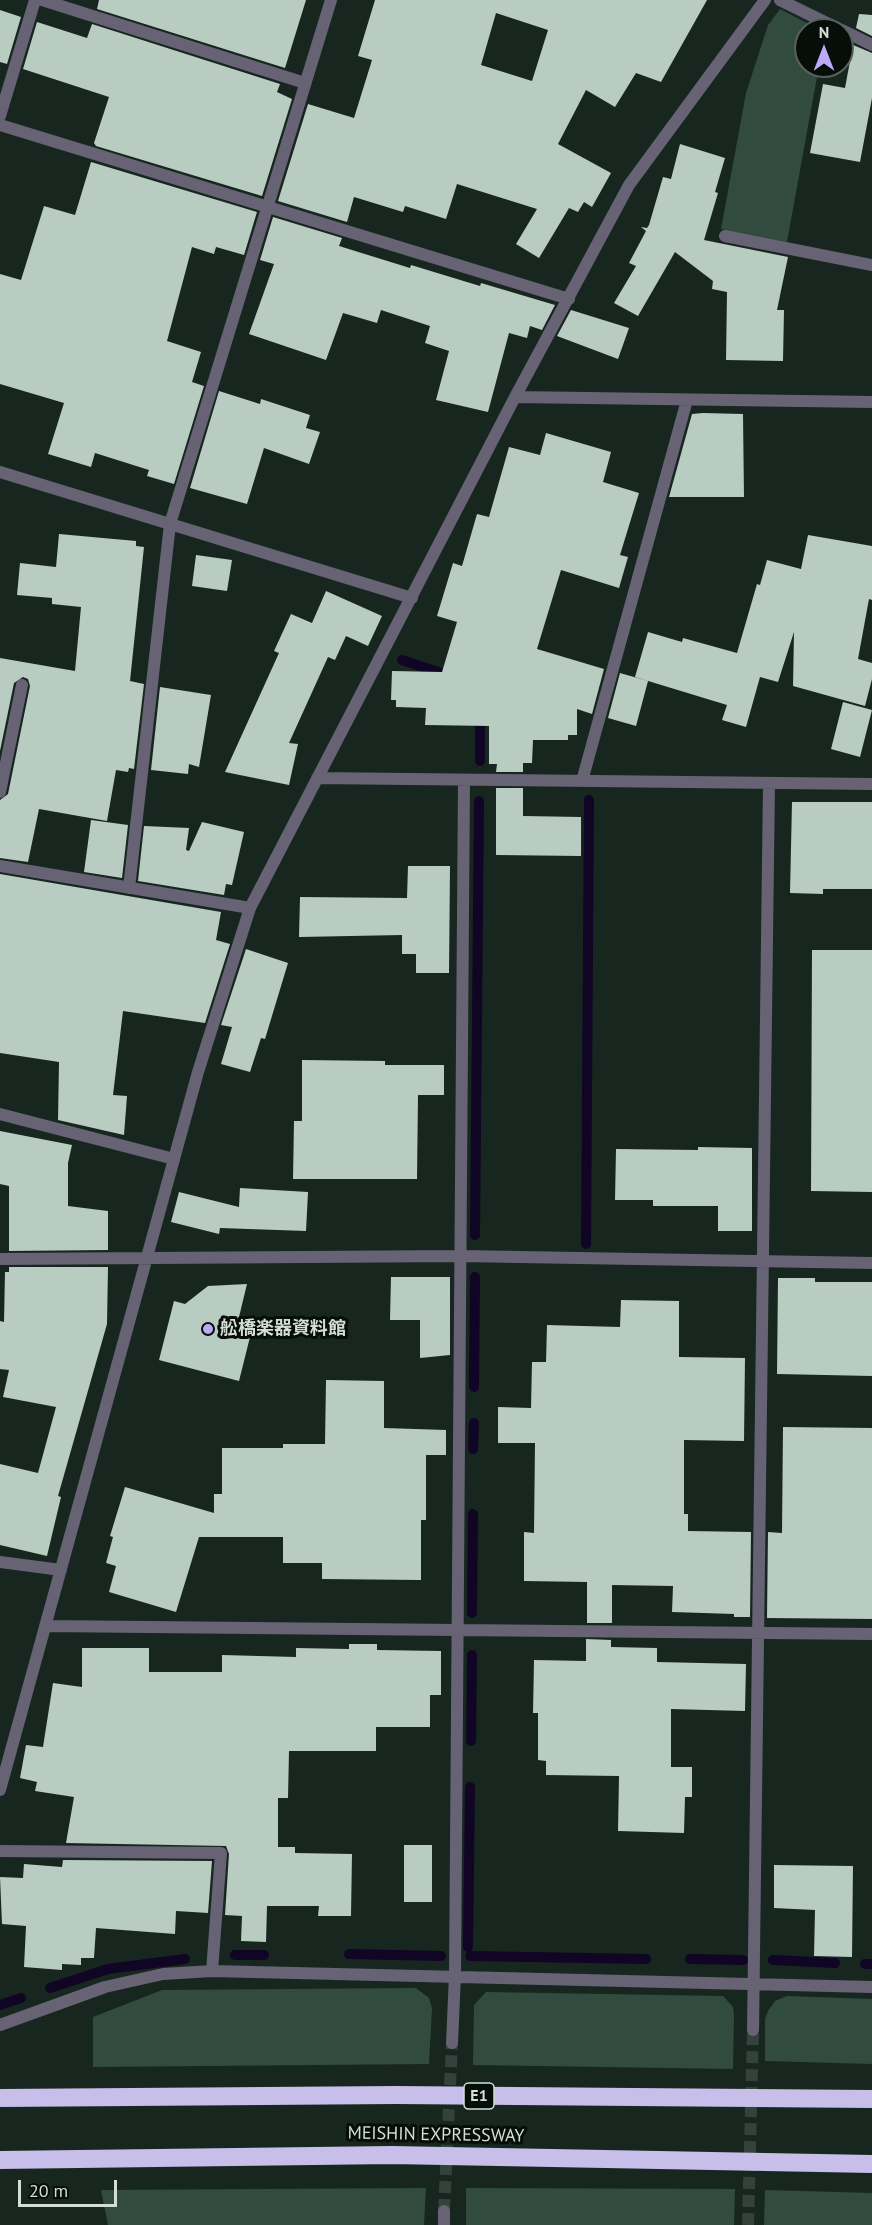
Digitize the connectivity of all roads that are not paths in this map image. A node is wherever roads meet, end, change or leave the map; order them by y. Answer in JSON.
{"nodes":[{"id":1,"x":35,"y":0,"type":"edge"},
{"id":2,"x":42,"y":0,"type":"edge"},
{"id":3,"x":331,"y":0,"type":"edge"},
{"id":4,"x":765,"y":0,"type":"edge"},
{"id":5,"x":780,"y":0,"type":"edge"},
{"id":6,"x":817,"y":18,"type":"edge"},
{"id":7,"x":854,"y":36,"type":"edge"},
{"id":8,"x":872,"y":45,"type":"edge"},
{"id":9,"x":305,"y":83,"type":"junction"},
{"id":10,"x":0,"y":116,"type":"edge"},
{"id":11,"x":0,"y":125,"type":"edge"},
{"id":12,"x":267,"y":206,"type":"junction"},
{"id":13,"x":725,"y":236,"type":"dead end"},
{"id":14,"x":872,"y":265,"type":"edge"},
{"id":15,"x":569,"y":298,"type":"junction"},
{"id":16,"x":515,"y":397,"type":"junction"},
{"id":17,"x":687,"y":400,"type":"junction"},
{"id":18,"x":872,"y":402,"type":"edge"},
{"id":19,"x":0,"y":472,"type":"edge"},
{"id":20,"x":170,"y":524,"type":"junction"},
{"id":21,"x":412,"y":598,"type":"junction"},
{"id":22,"x":22,"y":686,"type":"dead end"},
{"id":23,"x":317,"y":778,"type":"junction"},
{"id":24,"x":464,"y":780,"type":"junction"},
{"id":25,"x":582,"y":781,"type":"junction"},
{"id":26,"x":769,"y":783,"type":"junction"},
{"id":27,"x":872,"y":784,"type":"edge"},
{"id":28,"x":0,"y":792,"type":"edge"},
{"id":29,"x":0,"y":866,"type":"edge"},
{"id":30,"x":129,"y":888,"type":"junction"},
{"id":31,"x":250,"y":908,"type":"junction"},
{"id":32,"x":0,"y":1114,"type":"edge"},
{"id":33,"x":174,"y":1159,"type":"junction"},
{"id":34,"x":461,"y":1256,"type":"junction"},
{"id":35,"x":0,"y":1259,"type":"edge"},
{"id":36,"x":146,"y":1260,"type":"junction"},
{"id":37,"x":763,"y":1262,"type":"junction"},
{"id":38,"x":872,"y":1263,"type":"edge"},
{"id":39,"x":0,"y":1562,"type":"edge"},
{"id":40,"x":61,"y":1570,"type":"junction"},
{"id":41,"x":45,"y":1626,"type":"junction"},
{"id":42,"x":458,"y":1630,"type":"junction"},
{"id":43,"x":759,"y":1633,"type":"junction"},
{"id":44,"x":872,"y":1634,"type":"edge"},
{"id":45,"x":0,"y":1790,"type":"edge"},
{"id":46,"x":0,"y":1851,"type":"edge"},
{"id":47,"x":212,"y":1971,"type":"junction"},
{"id":48,"x":455,"y":1975,"type":"junction"},
{"id":49,"x":755,"y":1982,"type":"junction"},
{"id":50,"x":872,"y":1987,"type":"edge"},
{"id":51,"x":0,"y":2025,"type":"edge"},
{"id":52,"x":753,"y":2030,"type":"tunnel mouth"},
{"id":53,"x":452,"y":2043,"type":"tunnel mouth"},
{"id":54,"x":0,"y":2097,"type":"edge"},
{"id":55,"x":872,"y":2099,"type":"edge"},
{"id":56,"x":0,"y":2160,"type":"edge"},
{"id":57,"x":872,"y":2164,"type":"edge"},
{"id":58,"x":444,"y":2211,"type":"tunnel mouth"},
{"id":59,"x":444,"y":2225,"type":"edge"}],
"edges":[{"from":1,"to":10,"type":"street"},
{"from":2,"to":9,"type":"street"},
{"from":3,"to":9,"type":"street"},
{"from":4,"to":15,"type":"street"},
{"from":5,"to":6,"type":"street"},
{"from":7,"to":8,"type":"street"},
{"from":9,"to":12,"type":"street"},
{"from":11,"to":12,"type":"street"},
{"from":12,"to":15,"type":"street"},
{"from":12,"to":20,"type":"street"},
{"from":13,"to":14,"type":"street"},
{"from":15,"to":16,"type":"street"},
{"from":16,"to":17,"type":"street"},
{"from":16,"to":21,"type":"street"},
{"from":17,"to":18,"type":"street"},
{"from":17,"to":25,"type":"street"},
{"from":19,"to":20,"type":"street"},
{"from":20,"to":21,"type":"street"},
{"from":20,"to":30,"type":"street"},
{"from":21,"to":23,"type":"street"},
{"from":22,"to":28,"type":"street"},
{"from":23,"to":24,"type":"street"},
{"from":23,"to":31,"type":"street"},
{"from":24,"to":25,"type":"street"},
{"from":24,"to":34,"type":"street"},
{"from":25,"to":26,"type":"street"},
{"from":26,"to":27,"type":"street"},
{"from":26,"to":37,"type":"street"},
{"from":29,"to":30,"type":"street"},
{"from":30,"to":31,"type":"street"},
{"from":31,"to":33,"type":"street"},
{"from":32,"to":33,"type":"street"},
{"from":33,"to":36,"type":"street"},
{"from":34,"to":36,"type":"street"},
{"from":34,"to":37,"type":"street"},
{"from":34,"to":42,"type":"street"},
{"from":35,"to":36,"type":"street"},
{"from":36,"to":40,"type":"street"},
{"from":37,"to":38,"type":"street"},
{"from":37,"to":43,"type":"street"},
{"from":39,"to":40,"type":"street"},
{"from":40,"to":41,"type":"street"},
{"from":41,"to":42,"type":"street"},
{"from":41,"to":45,"type":"street"},
{"from":42,"to":43,"type":"street"},
{"from":42,"to":48,"type":"street"},
{"from":43,"to":44,"type":"street"},
{"from":43,"to":49,"type":"street"},
{"from":46,"to":47,"type":"street"},
{"from":47,"to":48,"type":"street"},
{"from":47,"to":51,"type":"street"},
{"from":48,"to":49,"type":"street"},
{"from":48,"to":53,"type":"street"},
{"from":49,"to":50,"type":"street"},
{"from":49,"to":52,"type":"street"},
{"from":54,"to":55,"type":"highway","number":"E1"},
{"from":56,"to":57,"type":"highway","name":"MEISHIN EXPRESSWAY"},
{"from":58,"to":59,"type":"street"}]}
